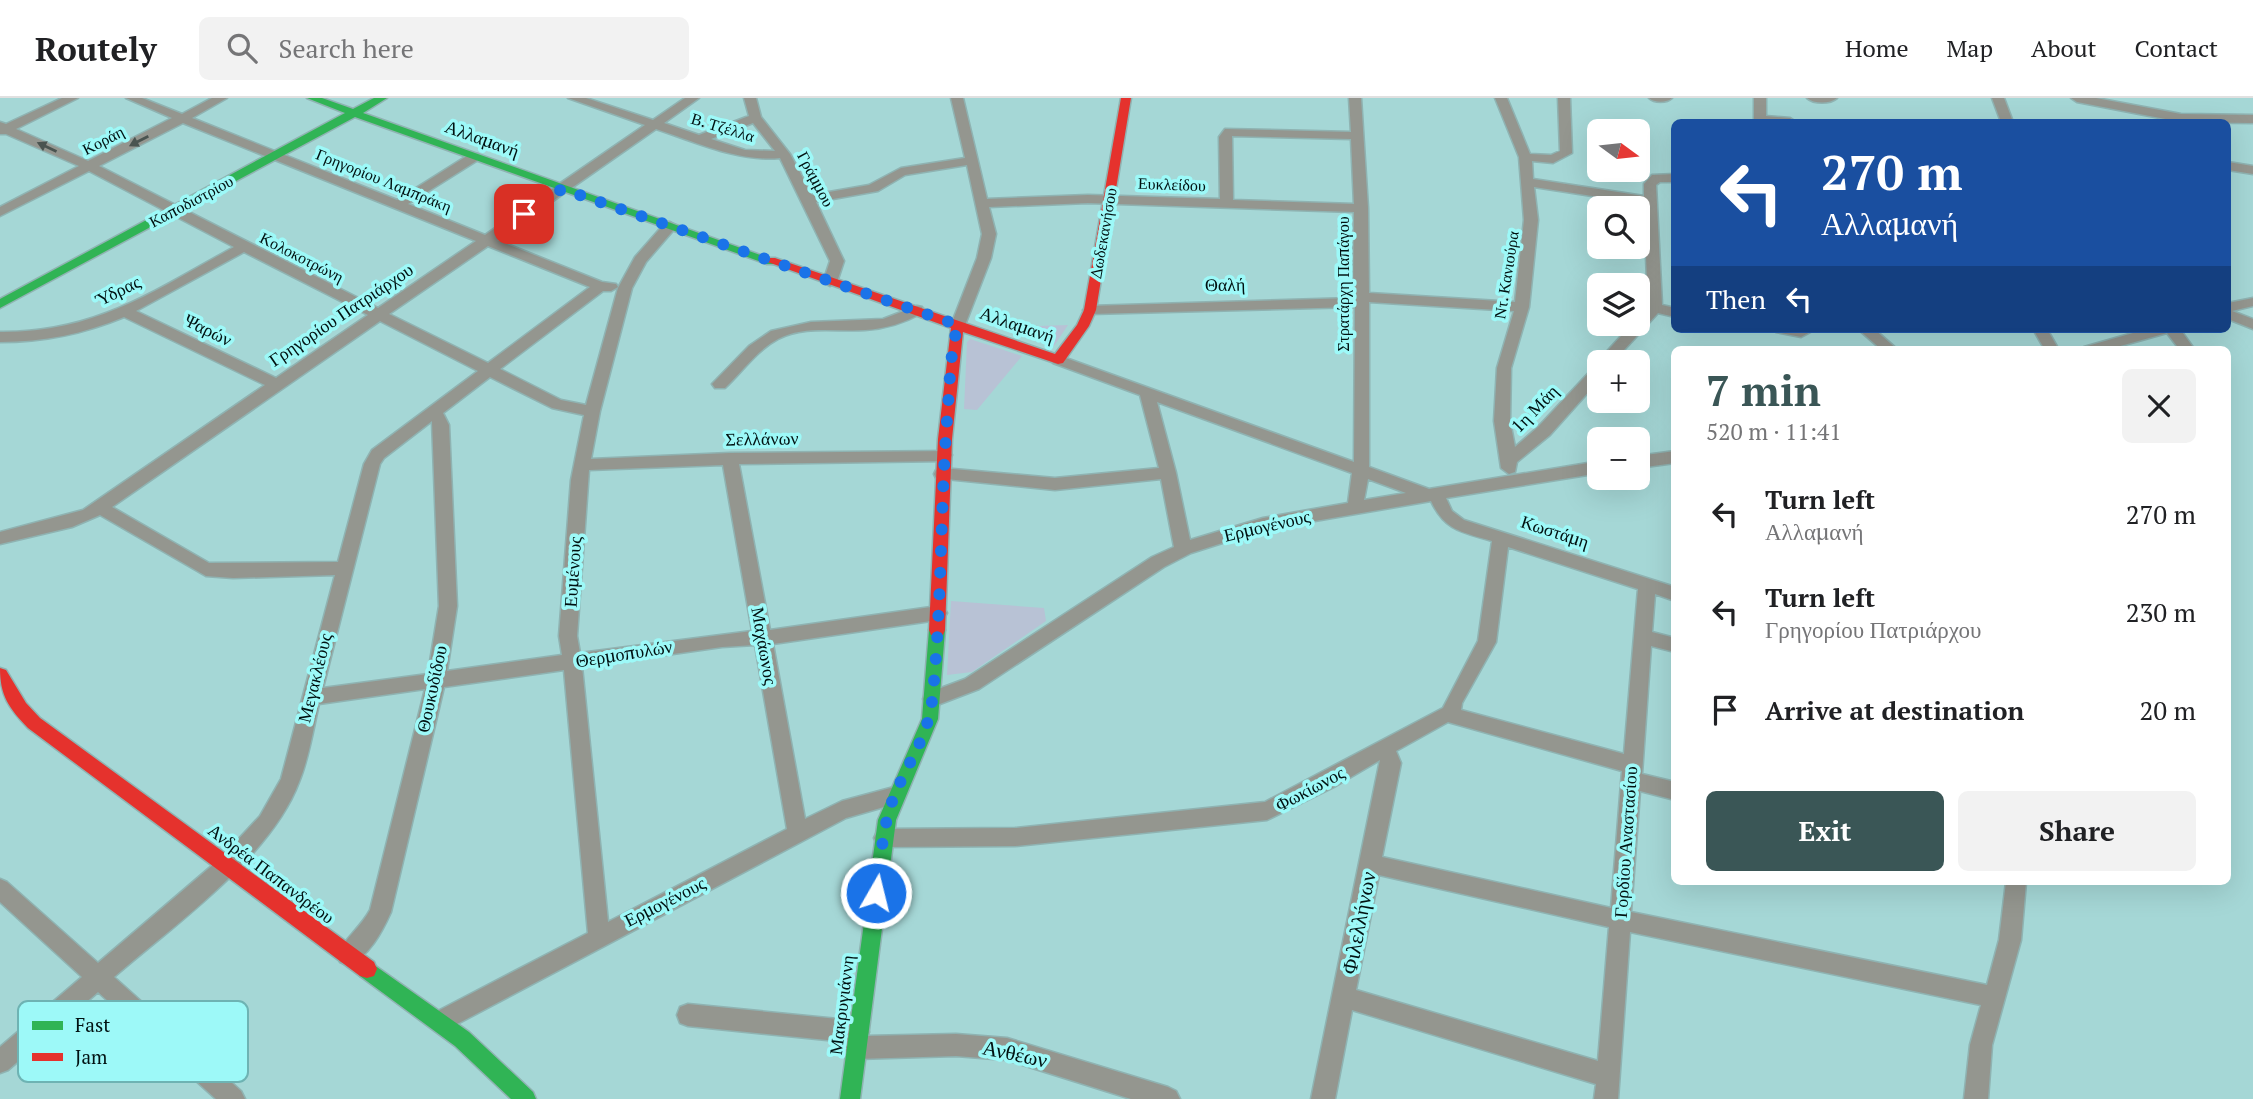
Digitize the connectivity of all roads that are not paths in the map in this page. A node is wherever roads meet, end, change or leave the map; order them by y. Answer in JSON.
{"nodes":[{"id":1,"x":72,"y":98,"type":"edge"},
{"id":2,"x":132,"y":98,"type":"edge"},
{"id":3,"x":221,"y":98,"type":"edge"},
{"id":4,"x":312,"y":98,"type":"edge"},
{"id":5,"x":382,"y":98,"type":"edge"},
{"id":6,"x":574,"y":98,"type":"edge"},
{"id":7,"x":693,"y":98,"type":"edge"},
{"id":8,"x":750,"y":98,"type":"edge"},
{"id":9,"x":957,"y":98,"type":"edge"},
{"id":10,"x":1126,"y":98,"type":"edge"},
{"id":11,"x":1355,"y":98,"type":"edge"},
{"id":12,"x":1501,"y":98,"type":"edge"},
{"id":13,"x":1564,"y":98,"type":"edge"},
{"id":14,"x":1655,"y":98,"type":"edge"},
{"id":15,"x":1665,"y":98,"type":"edge"},
{"id":16,"x":1760,"y":98,"type":"edge"},
{"id":17,"x":1813,"y":98,"type":"edge"},
{"id":18,"x":1831,"y":98,"type":"edge"},
{"id":19,"x":1998,"y":98,"type":"edge"},
{"id":20,"x":2077,"y":98,"type":"edge"},
{"id":21,"x":2114,"y":102,"type":"edge"},
{"id":22,"x":354,"y":114,"type":"junction"},
{"id":23,"x":183,"y":118,"type":"junction"},
{"id":24,"x":755,"y":118,"type":"junction"},
{"id":25,"x":1760,"y":119,"type":"edge"},
{"id":26,"x":2006,"y":119,"type":"edge"},
{"id":27,"x":2253,"y":119,"type":"edge"},
{"id":28,"x":654,"y":124,"type":"junction"},
{"id":29,"x":2,"y":129,"type":"edge"},
{"id":30,"x":1357,"y":136,"type":"junction"},
{"id":31,"x":699,"y":139,"type":"junction"},
{"id":32,"x":783,"y":154,"type":"junction"},
{"id":33,"x":276,"y":155,"type":"junction"},
{"id":34,"x":1525,"y":156,"type":"junction"},
{"id":35,"x":474,"y":157,"type":"junction"},
{"id":36,"x":971,"y":161,"type":"junction"},
{"id":37,"x":89,"y":166,"type":"junction"},
{"id":38,"x":2231,"y":166,"type":"edge"},
{"id":39,"x":2253,"y":170,"type":"edge"},
{"id":40,"x":1671,"y":178,"type":"edge"},
{"id":41,"x":1530,"y":182,"type":"junction"},
{"id":42,"x":562,"y":189,"type":"junction"},
{"id":43,"x":1618,"y":196,"type":"edge"},
{"id":44,"x":1650,"y":196,"type":"edge"},
{"id":45,"x":807,"y":200,"type":"junction"},
{"id":46,"x":1108,"y":200,"type":"junction"},
{"id":47,"x":982,"y":202,"type":"junction"},
{"id":48,"x":1227,"y":203,"type":"junction"},
{"id":49,"x":399,"y":204,"type":"junction"},
{"id":50,"x":1361,"y":208,"type":"junction"},
{"id":51,"x":173,"y":211,"type":"junction"},
{"id":52,"x":0,"y":212,"type":"edge"},
{"id":53,"x":1650,"y":219,"type":"edge"},
{"id":54,"x":670,"y":226,"type":"junction"},
{"id":55,"x":486,"y":239,"type":"junction"},
{"id":56,"x":244,"y":247,"type":"junction"},
{"id":57,"x":830,"y":282,"type":"junction"},
{"id":58,"x":600,"y":286,"type":"junction"},
{"id":59,"x":625,"y":288,"type":"junction"},
{"id":60,"x":4,"y":297,"type":"edge"},
{"id":61,"x":1360,"y":300,"type":"junction"},
{"id":62,"x":2253,"y":302,"type":"edge"},
{"id":63,"x":1522,"y":307,"type":"junction"},
{"id":64,"x":2231,"y":307,"type":"edge"},
{"id":65,"x":1655,"y":308,"type":"junction"},
{"id":66,"x":917,"y":310,"type":"junction"},
{"id":67,"x":1090,"y":310,"type":"junction"},
{"id":68,"x":2231,"y":310,"type":"edge"},
{"id":69,"x":124,"y":311,"type":"junction"},
{"id":70,"x":1671,"y":312,"type":"edge"},
{"id":71,"x":377,"y":314,"type":"junction"},
{"id":72,"x":2253,"y":324,"type":"edge"},
{"id":73,"x":958,"y":325,"type":"junction"},
{"id":74,"x":1870,"y":333,"type":"edge"},
{"id":75,"x":2123,"y":335,"type":"edge"},
{"id":76,"x":0,"y":337,"type":"edge"},
{"id":77,"x":1886,"y":346,"type":"edge"},
{"id":78,"x":2099,"y":346,"type":"edge"},
{"id":79,"x":1616,"y":350,"type":"edge"},
{"id":80,"x":1058,"y":360,"type":"junction"},
{"id":81,"x":491,"y":370,"type":"junction"},
{"id":82,"x":1587,"y":383,"type":"edge"},
{"id":83,"x":275,"y":384,"type":"junction"},
{"id":84,"x":720,"y":384,"type":"dead end"},
{"id":85,"x":1146,"y":390,"type":"junction"},
{"id":86,"x":434,"y":410,"type":"junction"},
{"id":87,"x":592,"y":411,"type":"junction"},
{"id":88,"x":944,"y":455,"type":"junction"},
{"id":89,"x":1671,"y":457,"type":"edge"},
{"id":90,"x":730,"y":459,"type":"junction"},
{"id":91,"x":1509,"y":460,"type":"junction"},
{"id":92,"x":1650,"y":460,"type":"edge"},
{"id":93,"x":581,"y":466,"type":"junction"},
{"id":94,"x":1587,"y":469,"type":"edge"},
{"id":95,"x":1362,"y":470,"type":"junction"},
{"id":96,"x":1168,"y":473,"type":"junction"},
{"id":97,"x":942,"y":474,"type":"junction"},
{"id":98,"x":1509,"y":479,"type":"junction"},
{"id":99,"x":1432,"y":495,"type":"junction"},
{"id":100,"x":99,"y":507,"type":"junction"},
{"id":101,"x":1355,"y":509,"type":"junction"},
{"id":102,"x":0,"y":538,"type":"edge"},
{"id":103,"x":1501,"y":538,"type":"junction"},
{"id":104,"x":1183,"y":549,"type":"junction"},
{"id":105,"x":344,"y":568,"type":"junction"},
{"id":106,"x":1647,"y":584,"type":"junction"},
{"id":107,"x":1671,"y":593,"type":"edge"},
{"id":108,"x":939,"y":613,"type":"junction"},
{"id":109,"x":1642,"y":636,"type":"junction"},
{"id":110,"x":762,"y":637,"type":"junction"},
{"id":111,"x":1671,"y":644,"type":"edge"},
{"id":112,"x":571,"y":663,"type":"junction"},
{"id":113,"x":0,"y":675,"type":"edge"},
{"id":114,"x":436,"y":681,"type":"junction"},
{"id":115,"x":310,"y":698,"type":"junction"},
{"id":116,"x":932,"y":699,"type":"junction"},
{"id":117,"x":1451,"y":714,"type":"junction"},
{"id":118,"x":1385,"y":747,"type":"junction"},
{"id":119,"x":1632,"y":772,"type":"junction"},
{"id":120,"x":1671,"y":789,"type":"edge"},
{"id":121,"x":894,"y":796,"type":"junction"},
{"id":122,"x":798,"y":833,"type":"junction"},
{"id":123,"x":884,"y":838,"type":"junction"},
{"id":124,"x":1371,"y":864,"type":"junction"},
{"id":125,"x":228,"y":865,"type":"junction"},
{"id":126,"x":2016,"y":885,"type":"edge"},
{"id":127,"x":0,"y":889,"type":"edge"},
{"id":128,"x":1620,"y":920,"type":"junction"},
{"id":129,"x":599,"y":936,"type":"junction"},
{"id":130,"x":348,"y":955,"type":"junction"},
{"id":131,"x":96,"y":976,"type":"junction"},
{"id":132,"x":1344,"y":997,"type":"junction"},
{"id":133,"x":1996,"y":997,"type":"junction"},
{"id":134,"x":68,"y":1001,"type":"edge"},
{"id":135,"x":124,"y":1001,"type":"edge"},
{"id":136,"x":688,"y":1015,"type":"dead end"},
{"id":137,"x":442,"y":1021,"type":"junction"},
{"id":138,"x":857,"y":1040,"type":"junction"},
{"id":139,"x":18,"y":1046,"type":"edge"},
{"id":140,"x":0,"y":1062,"type":"edge"},
{"id":141,"x":1608,"y":1076,"type":"junction"},
{"id":142,"x":214,"y":1082,"type":"edge"},
{"id":143,"x":233,"y":1099,"type":"edge"},
{"id":144,"x":526,"y":1099,"type":"edge"},
{"id":145,"x":850,"y":1099,"type":"edge"},
{"id":146,"x":1168,"y":1099,"type":"edge"},
{"id":147,"x":1323,"y":1099,"type":"edge"},
{"id":148,"x":1606,"y":1099,"type":"edge"},
{"id":149,"x":1976,"y":1099,"type":"edge"}],
"edges":[{"from":1,"to":29,"type":"street"},
{"from":2,"to":23,"type":"street","name":"Γρηγορίου Λαμπράκη"},
{"from":3,"to":23,"type":"street","name":"Κοράη"},
{"from":4,"to":22,"type":"street","name":"Αλλαμανή"},
{"from":5,"to":22,"type":"street","name":"Καποδιστρίου"},
{"from":6,"to":28,"type":"street","name":"Β. Τζέλλα"},
{"from":7,"to":28,"type":"street","name":"Γρηγορίου Πατριάρχου"},
{"from":8,"to":24,"type":"street","name":"Γράμμου"},
{"from":9,"to":36,"type":"street","name":"Μακρυγιάννη"},
{"from":10,"to":46,"type":"street","name":"Δωδεκανήσου"},
{"from":11,"to":30,"type":"street","name":"Στρατάρχη Παπάγου"},
{"from":12,"to":34,"type":"street","name":"Ντ. Κανιούρα"},
{"from":13,"to":34,"type":"street"},
{"from":14,"to":15,"type":"street"},
{"from":16,"to":25,"type":"street"},
{"from":17,"to":18,"type":"street"},
{"from":19,"to":26,"type":"street"},
{"from":20,"to":21,"type":"street"},
{"from":21,"to":27,"type":"street"},
{"from":22,"to":33,"type":"street","name":"Καποδιστρίου"},
{"from":22,"to":35,"type":"street","name":"Αλλαμανή"},
{"from":23,"to":33,"type":"street","name":"Γρηγορίου Λαμπράκη"},
{"from":23,"to":37,"type":"street","name":"Κοράη","one_way":true},
{"from":24,"to":31,"type":"street"},
{"from":24,"to":32,"type":"street","name":"Γράμμου"},
{"from":28,"to":31,"type":"street","name":"Β. Τζέλλα"},
{"from":28,"to":42,"type":"street","name":"Γρηγορίου Πατριάρχου"},
{"from":37,"to":29,"type":"street","name":"Κολοκοτρώνη","one_way":true},
{"from":30,"to":48,"type":"street"},
{"from":30,"to":50,"type":"street","name":"Στρατάρχη Παπάγου"},
{"from":31,"to":32,"type":"street","name":"Β. Τζέλλα"},
{"from":32,"to":45,"type":"street","name":"Γράμμου"},
{"from":33,"to":49,"type":"street","name":"Γρηγορίου Λαμπράκη"},
{"from":33,"to":51,"type":"street","name":"Καποδιστρίου"},
{"from":34,"to":41,"type":"street","name":"Ντ. Κανιούρα"},
{"from":35,"to":42,"type":"street","name":"Αλλαμανή"},
{"from":35,"to":49,"type":"street"},
{"from":36,"to":45,"type":"street"},
{"from":36,"to":47,"type":"street","name":"Μακρυγιάννη"},
{"from":37,"to":51,"type":"street","name":"Κολοκοτρώνη"},
{"from":37,"to":52,"type":"street","name":"Κοράη"},
{"from":38,"to":39,"type":"street"},
{"from":40,"to":44,"type":"street"},
{"from":41,"to":43,"type":"street"},
{"from":41,"to":63,"type":"street","name":"Ντ. Κανιούρα"},
{"from":42,"to":54,"type":"street","name":"Αλλαμανή"},
{"from":42,"to":55,"type":"street","name":"Γρηγορίου Πατριάρχου"},
{"from":45,"to":57,"type":"street","name":"Γράμμου"},
{"from":46,"to":47,"type":"street","name":"Ευκλείδου"},
{"from":46,"to":48,"type":"street","name":"Ευκλείδου"},
{"from":46,"to":67,"type":"street","name":"Δωδεκανήσου"},
{"from":47,"to":73,"type":"street","name":"Μακρυγιάννη"},
{"from":48,"to":50,"type":"street","name":"Ευκλείδου"},
{"from":49,"to":55,"type":"street","name":"Γρηγορίου Λαμπράκη"},
{"from":50,"to":61,"type":"street","name":"Στρατάρχη Παπάγου"},
{"from":51,"to":56,"type":"street","name":"Κολοκοτρώνη"},
{"from":51,"to":60,"type":"street","name":"Καποδιστρίου"},
{"from":53,"to":65,"type":"street"},
{"from":54,"to":57,"type":"street","name":"Αλλαμανή"},
{"from":54,"to":59,"type":"street","name":"Ευμένους"},
{"from":55,"to":58,"type":"street","name":"Γρηγορίου Λαμπράκη"},
{"from":55,"to":71,"type":"street","name":"Γρηγορίου Πατριάρχου"},
{"from":56,"to":69,"type":"street","name":"Ύδρας"},
{"from":56,"to":71,"type":"street","name":"Κολοκοτρώνη"},
{"from":57,"to":66,"type":"street","name":"Αλλαμανή"},
{"from":58,"to":59,"type":"street","name":"Γρηγορίου Λαμπράκη"},
{"from":58,"to":81,"type":"street","name":"Μεγακλέους"},
{"from":59,"to":87,"type":"street","name":"Ευμένους"},
{"from":61,"to":63,"type":"street","name":"Θαλή"},
{"from":61,"to":67,"type":"street","name":"Θαλή"},
{"from":61,"to":95,"type":"street","name":"Στρατάρχη Παπάγου"},
{"from":62,"to":64,"type":"street"},
{"from":63,"to":91,"type":"street","name":"Ντ. Κανιούρα"},
{"from":65,"to":70,"type":"street"},
{"from":65,"to":79,"type":"street"},
{"from":66,"to":73,"type":"street","name":"Αλλαμανή"},
{"from":66,"to":84,"type":"street"},
{"from":67,"to":80,"type":"street","name":"Δωδεκανήσου"},
{"from":68,"to":72,"type":"street"},
{"from":69,"to":76,"type":"street","name":"Ύδρας"},
{"from":69,"to":83,"type":"street","name":"Ψαρών"},
{"from":71,"to":81,"type":"street","name":"Κολοκοτρώνη"},
{"from":71,"to":83,"type":"street","name":"Γρηγορίου Πατριάρχου"},
{"from":73,"to":80,"type":"street","name":"Αλλαμανή"},
{"from":73,"to":88,"type":"street","name":"Μακρυγιάννη"},
{"from":74,"to":77,"type":"street"},
{"from":75,"to":78,"type":"street"},
{"from":80,"to":85,"type":"street","name":"Αλλαμανή"},
{"from":81,"to":86,"type":"street","name":"Μεγακλέους"},
{"from":81,"to":87,"type":"street","name":"Κολοκοτρώνη"},
{"from":82,"to":91,"type":"street","name":"1η Μάη"},
{"from":83,"to":100,"type":"street","name":"Γρηγορίου Πατριάρχου"},
{"from":85,"to":95,"type":"street","name":"Αλλαμανή"},
{"from":85,"to":96,"type":"street"},
{"from":86,"to":105,"type":"street","name":"Μεγακλέους"},
{"from":86,"to":114,"type":"street","name":"Θουκυδίδου"},
{"from":87,"to":93,"type":"street","name":"Ευμένους"},
{"from":88,"to":90,"type":"street","name":"Σελλάνων"},
{"from":88,"to":97,"type":"street","name":"Μακρυγιάννη"},
{"from":89,"to":92,"type":"street"},
{"from":90,"to":93,"type":"street","name":"Σελλάνων"},
{"from":90,"to":110,"type":"street","name":"Μαχάωνος"},
{"from":91,"to":98,"type":"street"},
{"from":93,"to":112,"type":"street","name":"Ευμένους"},
{"from":94,"to":98,"type":"street","name":"Ερμογένους"},
{"from":95,"to":99,"type":"street","name":"Αλλαμανή"},
{"from":95,"to":101,"type":"street","name":"Στρατάρχη Παπάγου"},
{"from":96,"to":97,"type":"street"},
{"from":96,"to":104,"type":"street"},
{"from":97,"to":108,"type":"street","name":"Μακρυγιάννη"},
{"from":98,"to":99,"type":"street","name":"Ερμογένους"},
{"from":99,"to":101,"type":"street","name":"Ερμογένους"},
{"from":99,"to":103,"type":"street","name":"Κωστάμη"},
{"from":100,"to":102,"type":"street","name":"Γρηγορίου Πατριάρχου"},
{"from":100,"to":105,"type":"street"},
{"from":101,"to":104,"type":"street","name":"Ερμογένους"},
{"from":103,"to":106,"type":"street","name":"Κωστάμη"},
{"from":103,"to":117,"type":"street"},
{"from":104,"to":116,"type":"street","name":"Ερμογένους"},
{"from":105,"to":115,"type":"street","name":"Μεγακλέους"},
{"from":106,"to":107,"type":"street","name":"Κωστάμη"},
{"from":106,"to":109,"type":"street","name":"Γορδίου Αναστασίου"},
{"from":108,"to":110,"type":"street","name":"Θερμοπυλών"},
{"from":108,"to":116,"type":"street","name":"Μακρυγιάννη"},
{"from":109,"to":111,"type":"street"},
{"from":109,"to":119,"type":"street","name":"Γορδίου Αναστασίου"},
{"from":110,"to":112,"type":"street","name":"Θερμοπυλών"},
{"from":110,"to":122,"type":"street","name":"Μαχάωνος"},
{"from":112,"to":114,"type":"street","name":"Θερμοπυλών"},
{"from":112,"to":129,"type":"street","name":"Ευμένους"},
{"from":113,"to":125,"type":"street","name":"Ανδρέα Παπανδρέου"},
{"from":114,"to":115,"type":"street","name":"Θερμοπυλών"},
{"from":114,"to":130,"type":"street","name":"Θουκυδίδου"},
{"from":115,"to":125,"type":"street","name":"Μεγακλέους"},
{"from":116,"to":121,"type":"street","name":"Μακρυγιάννη"},
{"from":117,"to":118,"type":"street","name":"Φωκίωνος"},
{"from":117,"to":119,"type":"street"},
{"from":118,"to":123,"type":"street","name":"Φωκίωνος"},
{"from":118,"to":124,"type":"street","name":"Φιλελλήνων"},
{"from":119,"to":120,"type":"street"},
{"from":119,"to":128,"type":"street","name":"Γορδίου Αναστασίου"},
{"from":121,"to":122,"type":"street","name":"Ερμογένους"},
{"from":121,"to":123,"type":"street","name":"Μακρυγιάννη"},
{"from":122,"to":129,"type":"street","name":"Ερμογένους"},
{"from":123,"to":138,"type":"street","name":"Μακρυγιάννη"},
{"from":124,"to":128,"type":"street"},
{"from":124,"to":132,"type":"street","name":"Φιλελλήνων"},
{"from":125,"to":130,"type":"street","name":"Ανδρέα Παπανδρέου"},
{"from":125,"to":131,"type":"street","name":"Μεγακλέους"},
{"from":126,"to":133,"type":"street"},
{"from":127,"to":131,"type":"street"},
{"from":128,"to":133,"type":"street"},
{"from":128,"to":141,"type":"street","name":"Γορδίου Αναστασίου"},
{"from":129,"to":137,"type":"street","name":"Ερμογένους"},
{"from":130,"to":137,"type":"street","name":"Ανδρέα Παπανδρέου"},
{"from":131,"to":134,"type":"street","name":"Μεγακλέους"},
{"from":131,"to":135,"type":"street"},
{"from":132,"to":141,"type":"street"},
{"from":132,"to":147,"type":"street","name":"Φιλελλήνων"},
{"from":133,"to":149,"type":"street"},
{"from":136,"to":138,"type":"street","name":"Ανθέων"},
{"from":137,"to":144,"type":"street","name":"Ανδρέα Παπανδρέου"},
{"from":138,"to":145,"type":"street","name":"Μακρυγιάννη"},
{"from":138,"to":146,"type":"street","name":"Ανθέων"},
{"from":139,"to":140,"type":"street","name":"Μεγακλέους"},
{"from":141,"to":148,"type":"street","name":"Γορδίου Αναστασίου"},
{"from":142,"to":143,"type":"street"}]}
